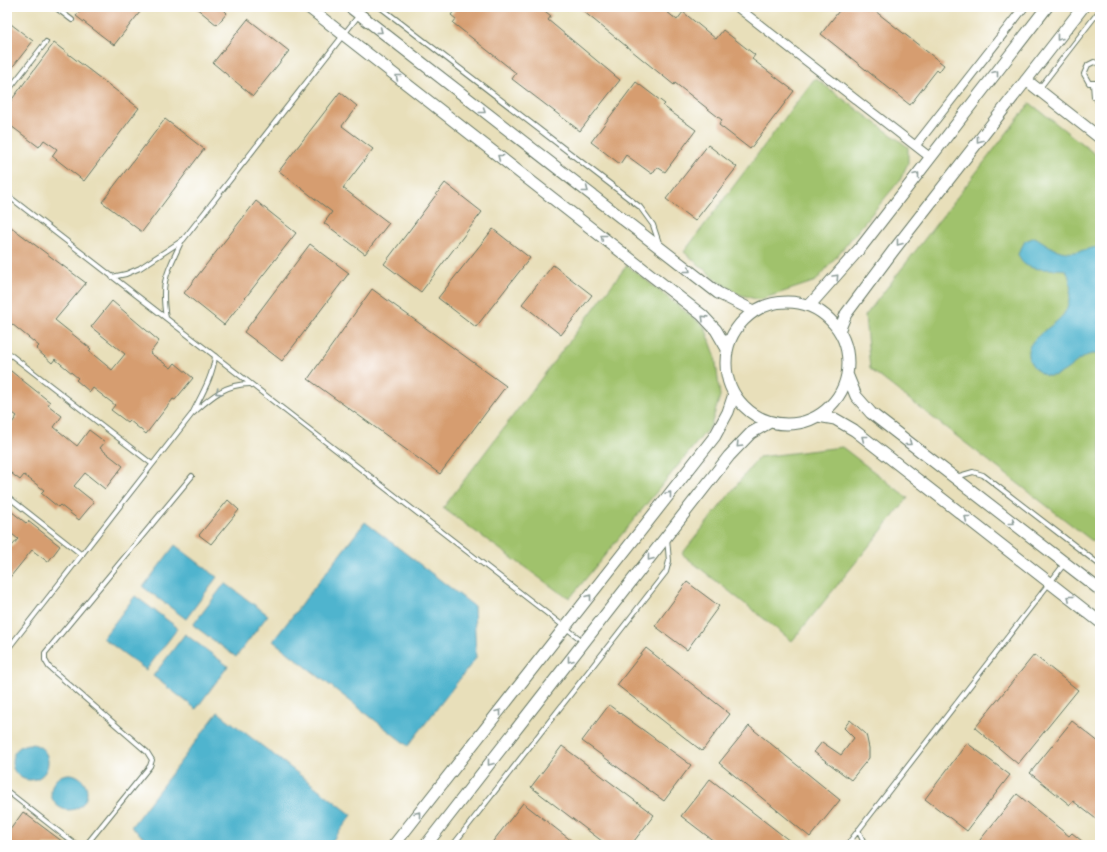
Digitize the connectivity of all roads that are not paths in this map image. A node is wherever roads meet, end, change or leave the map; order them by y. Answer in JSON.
{"nodes":[{"id":1,"x":55,"y":7,"type":"edge"},
{"id":2,"x":308,"y":7,"type":"edge"},
{"id":3,"x":350,"y":7,"type":"edge"},
{"id":4,"x":380,"y":7,"type":"edge"},
{"id":5,"x":737,"y":7,"type":"edge"},
{"id":6,"x":1024,"y":7,"type":"edge"},
{"id":7,"x":1047,"y":7,"type":"edge"},
{"id":8,"x":1083,"y":7,"type":"edge"},
{"id":9,"x":1100,"y":10,"type":"edge"},
{"id":10,"x":359,"y":14,"type":"junction"},
{"id":11,"x":72,"y":20,"type":"dead end"},
{"id":12,"x":344,"y":34,"type":"junction"},
{"id":13,"x":46,"y":42,"type":"dead end"},
{"id":14,"x":1100,"y":64,"type":"edge"},
{"id":15,"x":1026,"y":80,"type":"junction"},
{"id":16,"x":1100,"y":83,"type":"edge"},
{"id":17,"x":1093,"y":84,"type":"junction"},
{"id":18,"x":1038,"y":90,"type":"junction"},
{"id":19,"x":7,"y":92,"type":"edge"},
{"id":20,"x":1100,"y":103,"type":"edge"},
{"id":21,"x":1100,"y":138,"type":"edge"},
{"id":22,"x":916,"y":145,"type":"junction"},
{"id":23,"x":931,"y":158,"type":"junction"},
{"id":24,"x":7,"y":195,"type":"edge"},
{"id":25,"x":183,"y":240,"type":"junction"},
{"id":26,"x":660,"y":248,"type":"junction"},
{"id":27,"x":112,"y":277,"type":"junction"},
{"id":28,"x":809,"y":306,"type":"junction"},
{"id":29,"x":754,"y":311,"type":"junction"},
{"id":30,"x":166,"y":318,"type":"junction"},
{"id":31,"x":839,"y":331,"type":"junction"},
{"id":32,"x":727,"y":349,"type":"junction"},
{"id":33,"x":7,"y":352,"type":"edge"},
{"id":34,"x":215,"y":356,"type":"junction"},
{"id":35,"x":847,"y":374,"type":"junction"},
{"id":36,"x":250,"y":384,"type":"junction"},
{"id":37,"x":734,"y":394,"type":"junction"},
{"id":38,"x":192,"y":414,"type":"junction"},
{"id":39,"x":818,"y":416,"type":"junction"},
{"id":40,"x":770,"y":422,"type":"junction"},
{"id":41,"x":152,"y":464,"type":"junction"},
{"id":42,"x":192,"y":476,"type":"dead end"},
{"id":43,"x":954,"y":477,"type":"junction"},
{"id":44,"x":7,"y":496,"type":"edge"},
{"id":45,"x":666,"y":536,"type":"junction"},
{"id":46,"x":82,"y":555,"type":"junction"},
{"id":47,"x":1065,"y":563,"type":"junction"},
{"id":48,"x":1100,"y":565,"type":"edge"},
{"id":49,"x":1050,"y":582,"type":"junction"},
{"id":50,"x":1100,"y":590,"type":"edge"},
{"id":51,"x":1100,"y":622,"type":"edge"},
{"id":52,"x":565,"y":627,"type":"junction"},
{"id":53,"x":584,"y":642,"type":"junction"},
{"id":54,"x":7,"y":650,"type":"edge"},
{"id":55,"x":7,"y":791,"type":"edge"},
{"id":56,"x":858,"y":830,"type":"junction"},
{"id":57,"x":76,"y":845,"type":"edge"},
{"id":58,"x":86,"y":845,"type":"edge"},
{"id":59,"x":394,"y":845,"type":"edge"},
{"id":60,"x":426,"y":845,"type":"edge"},
{"id":61,"x":453,"y":845,"type":"edge"},
{"id":62,"x":847,"y":845,"type":"edge"},
{"id":63,"x":865,"y":845,"type":"edge"}],
"edges":[{"from":1,"to":11,"type":"lane"},
{"from":2,"to":12,"type":"main road"},
{"from":3,"to":10,"type":"main road"},
{"from":4,"to":26,"type":"lane"},
{"from":5,"to":22,"type":"street"},
{"from":6,"to":22,"type":"street"},
{"from":23,"to":7,"type":"main road","one_way":true},
{"from":8,"to":15,"type":"main road","one_way":true},
{"from":9,"to":18,"type":"lane"},
{"from":10,"to":12,"type":"lane"},
{"from":10,"to":26,"type":"main road","one_way":true},
{"from":12,"to":25,"type":"lane"},
{"from":32,"to":12,"type":"main road","one_way":true},
{"from":13,"to":19,"type":"lane"},
{"from":14,"to":17,"type":"lane"},
{"from":15,"to":18,"type":"main road"},
{"from":15,"to":31,"type":"main road","one_way":true},
{"from":16,"to":17,"type":"lane"},
{"from":17,"to":20,"type":"lane"},
{"from":18,"to":21,"type":"main road"},
{"from":22,"to":23,"type":"street"},
{"from":28,"to":23,"type":"main road","one_way":true},
{"from":24,"to":27,"type":"lane"},
{"from":25,"to":27,"type":"lane"},
{"from":25,"to":30,"type":"lane"},
{"from":26,"to":29,"type":"main road","one_way":true},
{"from":27,"to":30,"type":"lane"},
{"from":28,"to":29,"type":"main road"},
{"from":28,"to":31,"type":"main road"},
{"from":29,"to":32,"type":"main road"},
{"from":30,"to":34,"type":"lane"},
{"from":31,"to":35,"type":"main road"},
{"from":32,"to":37,"type":"main road"},
{"from":33,"to":41,"type":"lane"},
{"from":34,"to":36,"type":"lane"},
{"from":34,"to":38,"type":"lane"},
{"from":35,"to":39,"type":"main road"},
{"from":35,"to":43,"type":"main road","one_way":true},
{"from":36,"to":38,"type":"lane","one_way":true},
{"from":36,"to":52,"type":"lane"},
{"from":37,"to":40,"type":"main road"},
{"from":52,"to":37,"type":"main road","one_way":true},
{"from":38,"to":41,"type":"lane"},
{"from":39,"to":40,"type":"main road"},
{"from":49,"to":39,"type":"main road","one_way":true},
{"from":40,"to":45,"type":"main road","one_way":true},
{"from":41,"to":46,"type":"lane"},
{"from":42,"to":58,"type":"lane"},
{"from":43,"to":47,"type":"main road","one_way":true},
{"from":43,"to":48,"type":"lane"},
{"from":44,"to":46,"type":"lane"},
{"from":45,"to":53,"type":"main road","one_way":true},
{"from":45,"to":61,"type":"lane"},
{"from":46,"to":54,"type":"lane"},
{"from":47,"to":49,"type":"lane"},
{"from":47,"to":50,"type":"main road"},
{"from":51,"to":49,"type":"main road","one_way":true},
{"from":49,"to":56,"type":"lane"},
{"from":52,"to":53,"type":"lane"},
{"from":59,"to":52,"type":"main road","one_way":true},
{"from":53,"to":60,"type":"main road","one_way":true},
{"from":55,"to":57,"type":"lane"},
{"from":56,"to":62,"type":"lane"},
{"from":56,"to":63,"type":"lane"}]}
